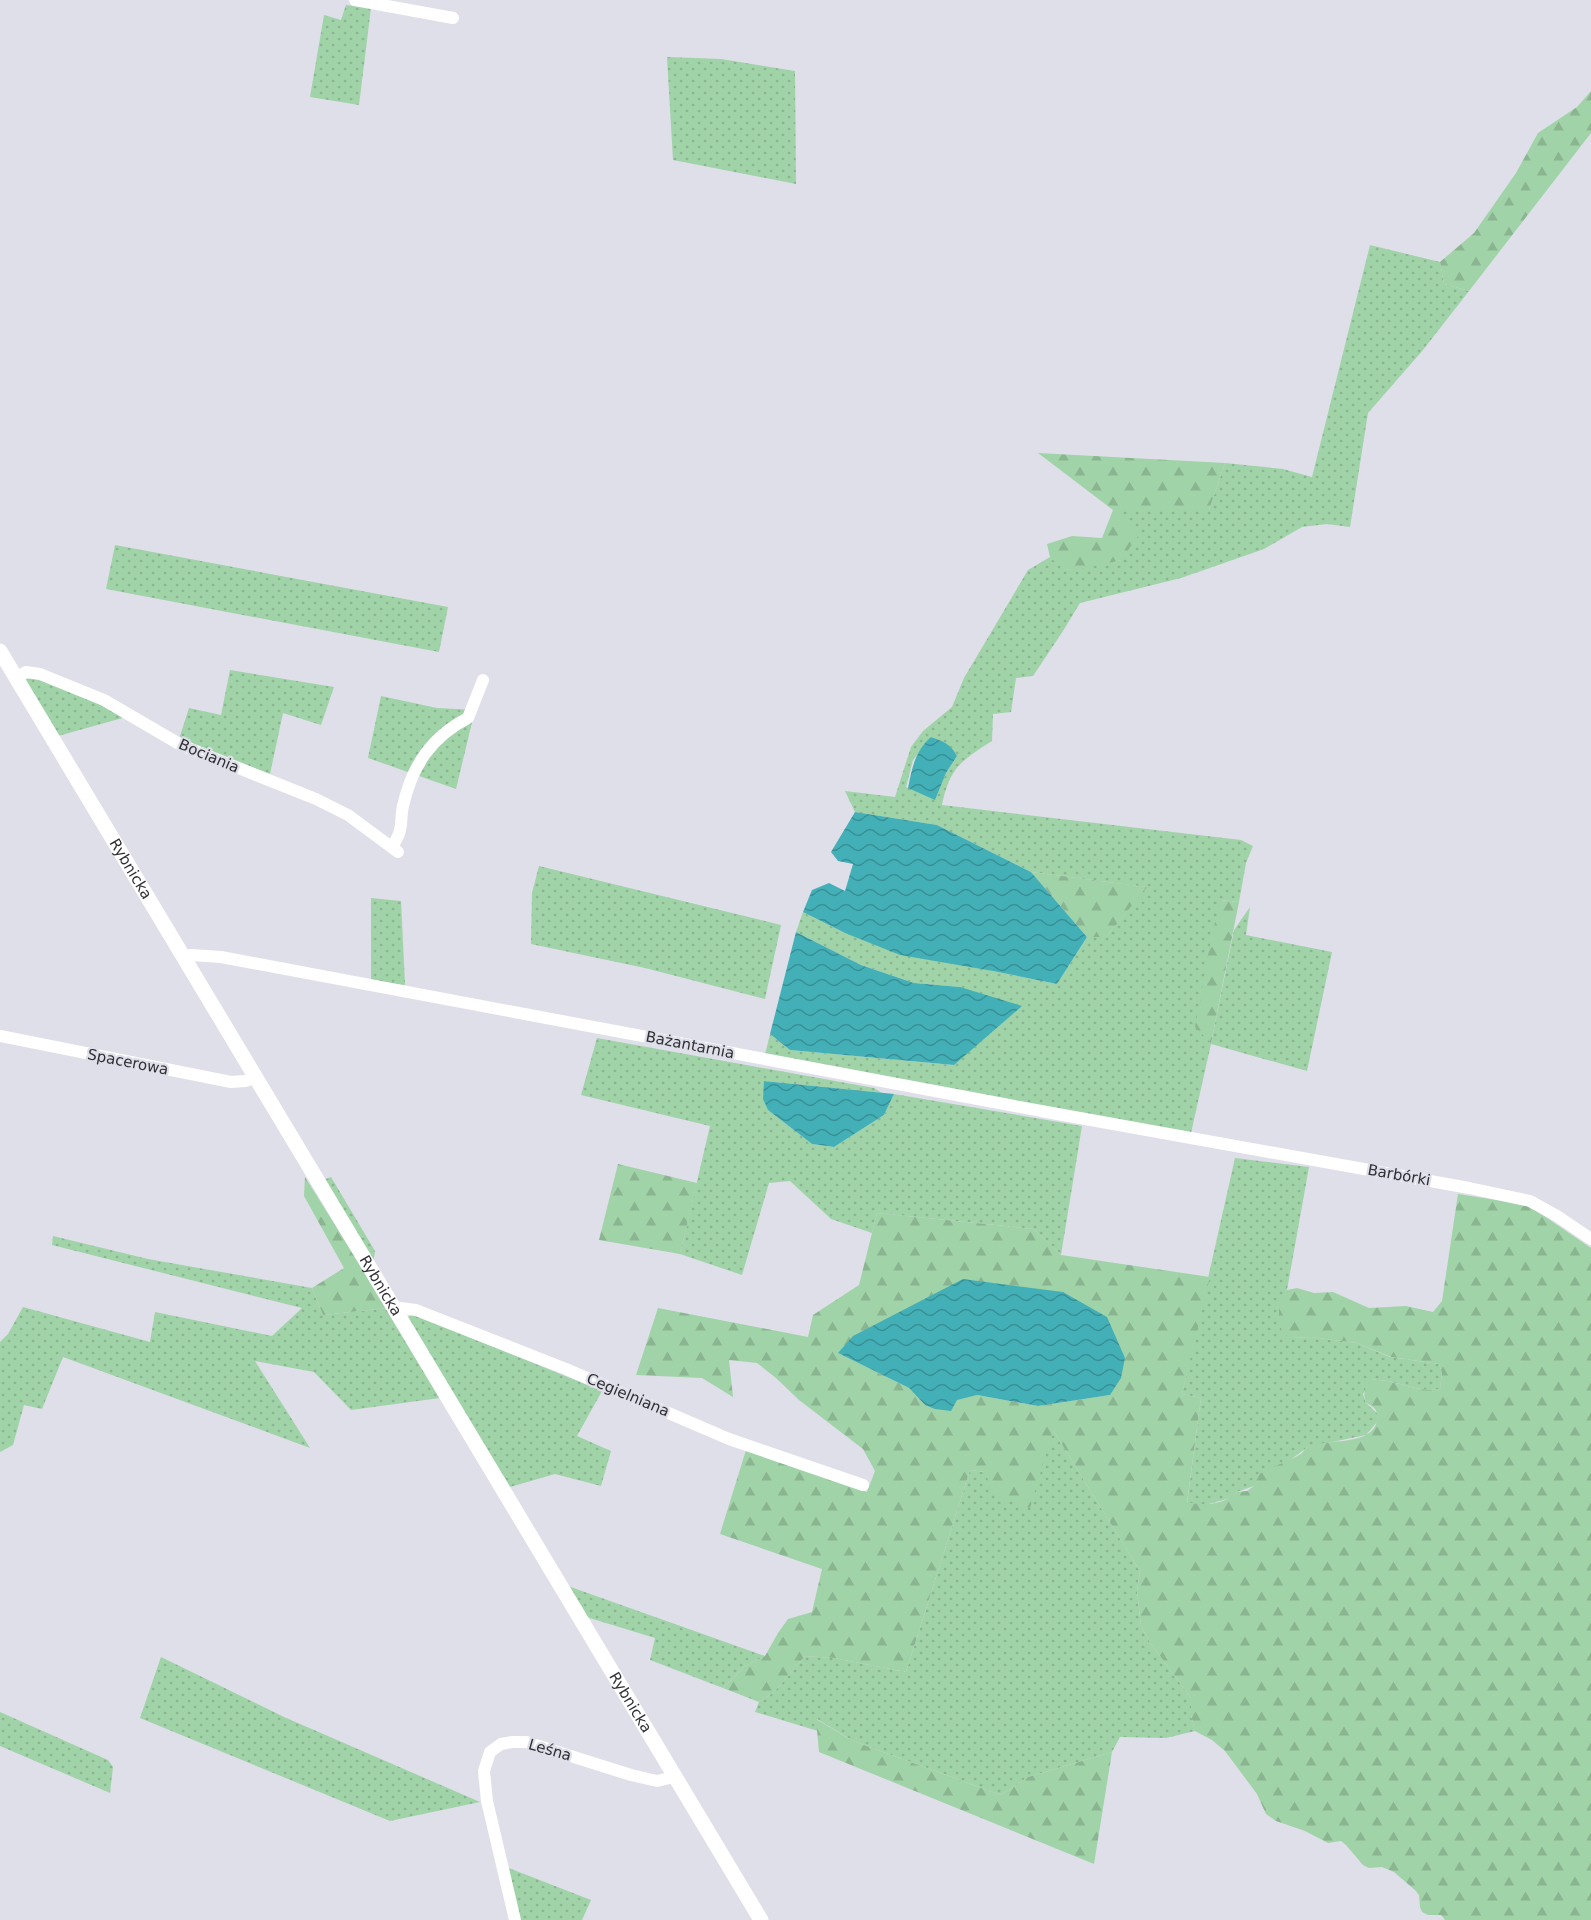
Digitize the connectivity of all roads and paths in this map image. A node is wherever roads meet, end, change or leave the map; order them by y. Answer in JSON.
{"nodes":[{"id":1,"x":355,"y":0,"type":"edge"},
{"id":2,"x":453,"y":18,"type":"dead end"},
{"id":3,"x":2,"y":659,"type":"edge"},
{"id":4,"x":16,"y":678,"type":"junction"},
{"id":5,"x":483,"y":680,"type":"dead end"},
{"id":6,"x":185,"y":957,"type":"junction"},
{"id":7,"x":0,"y":1036,"type":"edge"},
{"id":8,"x":256,"y":1077,"type":"junction"},
{"id":9,"x":1197,"y":1137,"type":"joint"},
{"id":10,"x":1591,"y":1239,"type":"edge"},
{"id":11,"x":392,"y":1307,"type":"junction"},
{"id":12,"x":863,"y":1485,"type":"dead end"},
{"id":13,"x":674,"y":1777,"type":"junction"},
{"id":14,"x":515,"y":1920,"type":"edge"},
{"id":15,"x":760,"y":1920,"type":"edge"}],
"edges":[{"from":1,"to":2,"type":"street"},
{"from":3,"to":4,"type":"main road","name":"Rybnicka"},
{"from":4,"to":5,"type":"street","name":"Bociania"},
{"from":4,"to":6,"type":"main road","name":"Rybnicka"},
{"from":6,"to":8,"type":"main road","name":"Rybnicka"},
{"from":6,"to":9,"type":"street","name":"Bażantarnia"},
{"from":7,"to":8,"type":"street","name":"Spacerowa"},
{"from":8,"to":11,"type":"main road","name":"Rybnicka"},
{"from":9,"to":10,"type":"street","name":"Barbórki"},
{"from":11,"to":12,"type":"street","name":"Cegielniana"},
{"from":11,"to":13,"type":"main road","name":"Rybnicka"},
{"from":13,"to":14,"type":"street","name":"Leśna"},
{"from":13,"to":15,"type":"main road","name":"Rybnicka"}]}
